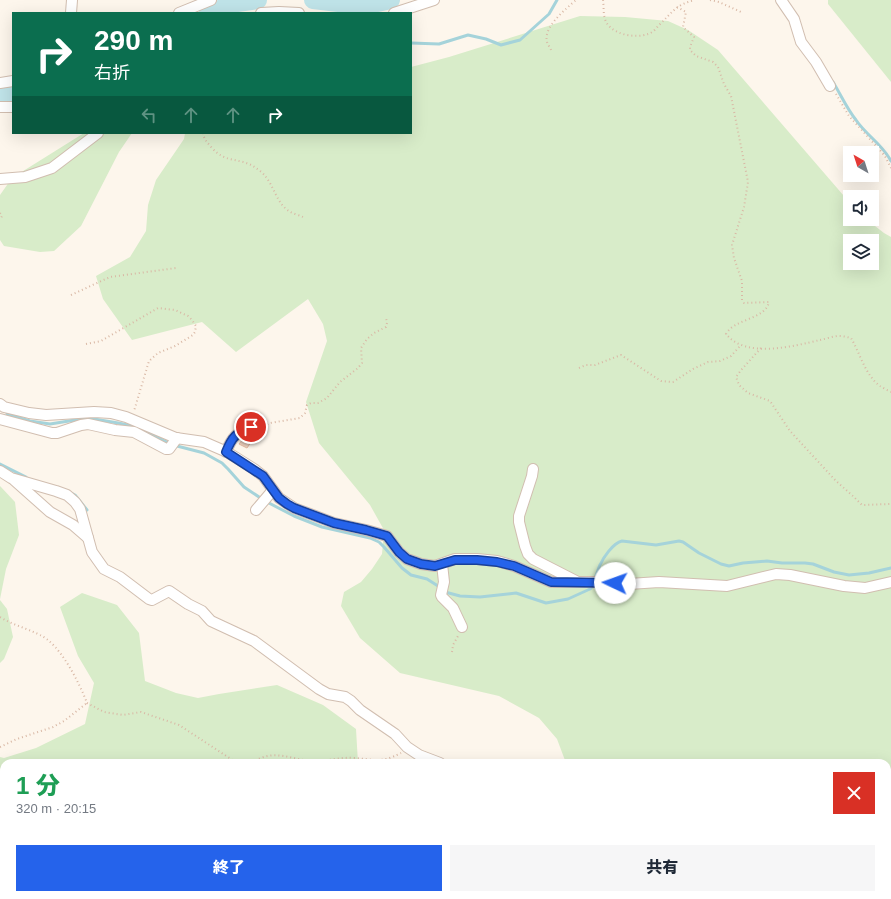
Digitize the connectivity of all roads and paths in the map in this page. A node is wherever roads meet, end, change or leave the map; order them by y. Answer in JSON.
{"nodes":[{"id":1,"x":72,"y":0,"type":"edge"},
{"id":2,"x":211,"y":0,"type":"edge"},
{"id":3,"x":434,"y":0,"type":"edge"},
{"id":4,"x":576,"y":0,"type":"edge"},
{"id":5,"x":604,"y":0,"type":"edge"},
{"id":6,"x":695,"y":0,"type":"edge"},
{"id":7,"x":710,"y":0,"type":"edge"},
{"id":8,"x":781,"y":0,"type":"edge"},
{"id":9,"x":677,"y":7,"type":"junction"},
{"id":10,"x":71,"y":12,"type":"edge"},
{"id":11,"x":181,"y":12,"type":"edge"},
{"id":12,"x":397,"y":12,"type":"edge"},
{"id":13,"x":741,"y":12,"type":"dead end"},
{"id":14,"x":551,"y":50,"type":"dead end"},
{"id":15,"x":12,"y":82,"type":"edge"},
{"id":16,"x":0,"y":83,"type":"edge"},
{"id":17,"x":830,"y":86,"type":"joint"},
{"id":18,"x":0,"y":107,"type":"edge"},
{"id":19,"x":12,"y":107,"type":"edge"},
{"id":20,"x":97,"y":134,"type":"edge"},
{"id":21,"x":203,"y":134,"type":"edge"},
{"id":22,"x":891,"y":168,"type":"edge"},
{"id":23,"x":0,"y":179,"type":"edge"},
{"id":24,"x":0,"y":213,"type":"edge"},
{"id":25,"x":303,"y":217,"type":"dead end"},
{"id":26,"x":0,"y":220,"type":"edge"},
{"id":27,"x":176,"y":268,"type":"dead end"},
{"id":28,"x":71,"y":295,"type":"dead end"},
{"id":29,"x":386,"y":318,"type":"dead end"},
{"id":30,"x":86,"y":344,"type":"dead end"},
{"id":31,"x":741,"y":345,"type":"junction"},
{"id":32,"x":761,"y":348,"type":"junction"},
{"id":33,"x":579,"y":368,"type":"dead end"},
{"id":34,"x":891,"y":392,"type":"edge"},
{"id":35,"x":1,"y":406,"type":"edge"},
{"id":36,"x":0,"y":419,"type":"edge"},
{"id":37,"x":133,"y":420,"type":"junction"},
{"id":38,"x":251,"y":427,"type":"joint"},
{"id":39,"x":177,"y":438,"type":"junction"},
{"id":40,"x":226,"y":452,"type":"junction"},
{"id":41,"x":533,"y":469,"type":"dead end"},
{"id":42,"x":0,"y":471,"type":"edge"},
{"id":43,"x":11,"y":478,"type":"junction"},
{"id":44,"x":273,"y":490,"type":"junction"},
{"id":45,"x":891,"y":504,"type":"edge"},
{"id":46,"x":256,"y":510,"type":"dead end"},
{"id":47,"x":88,"y":538,"type":"junction"},
{"id":48,"x":442,"y":564,"type":"junction"},
{"id":49,"x":577,"y":582,"type":"junction"},
{"id":50,"x":891,"y":582,"type":"edge"},
{"id":51,"x":0,"y":617,"type":"edge"},
{"id":52,"x":462,"y":627,"type":"joint"},
{"id":53,"x":452,"y":652,"type":"dead end"},
{"id":54,"x":87,"y":703,"type":"junction"},
{"id":55,"x":0,"y":747,"type":"edge"},
{"id":56,"x":409,"y":749,"type":"junction"},
{"id":57,"x":231,"y":759,"type":"edge"},
{"id":58,"x":260,"y":759,"type":"edge"},
{"id":59,"x":303,"y":759,"type":"edge"},
{"id":60,"x":339,"y":759,"type":"edge"},
{"id":61,"x":359,"y":759,"type":"edge"},
{"id":62,"x":389,"y":759,"type":"edge"},
{"id":63,"x":431,"y":759,"type":"edge"}],
"edges":[{"from":1,"to":10,"type":"street"},
{"from":2,"to":11,"type":"street"},
{"from":3,"to":12,"type":"street"},
{"from":4,"to":14,"type":"path"},
{"from":5,"to":9,"type":"path"},
{"from":6,"to":9,"type":"path"},
{"from":7,"to":13,"type":"path"},
{"from":8,"to":17,"type":"street"},
{"from":9,"to":31,"type":"path"},
{"from":15,"to":16,"type":"street"},
{"from":17,"to":22,"type":"path"},
{"from":18,"to":19,"type":"street"},
{"from":20,"to":23,"type":"street"},
{"from":21,"to":25,"type":"path"},
{"from":24,"to":26,"type":"path"},
{"from":27,"to":28,"type":"path"},
{"from":29,"to":38,"type":"path"},
{"from":30,"to":37,"type":"path"},
{"from":31,"to":32,"type":"path"},
{"from":31,"to":33,"type":"path"},
{"from":32,"to":34,"type":"path"},
{"from":32,"to":45,"type":"path"},
{"from":35,"to":37,"type":"street"},
{"from":36,"to":39,"type":"street"},
{"from":37,"to":39,"type":"street"},
{"from":38,"to":40,"type":"street"},
{"from":39,"to":40,"type":"street"},
{"from":40,"to":44,"type":"street"},
{"from":41,"to":49,"type":"street"},
{"from":42,"to":43,"type":"street"},
{"from":43,"to":47,"type":"street"},
{"from":43,"to":47,"type":"street"},
{"from":44,"to":46,"type":"street"},
{"from":44,"to":48,"type":"street"},
{"from":47,"to":56,"type":"street"},
{"from":48,"to":49,"type":"street"},
{"from":48,"to":52,"type":"street"},
{"from":49,"to":50,"type":"street"},
{"from":51,"to":54,"type":"path"},
{"from":52,"to":53,"type":"path"},
{"from":54,"to":55,"type":"path"},
{"from":54,"to":57,"type":"path"},
{"from":56,"to":62,"type":"path"},
{"from":56,"to":63,"type":"street"},
{"from":58,"to":59,"type":"path"},
{"from":60,"to":61,"type":"path"}]}
